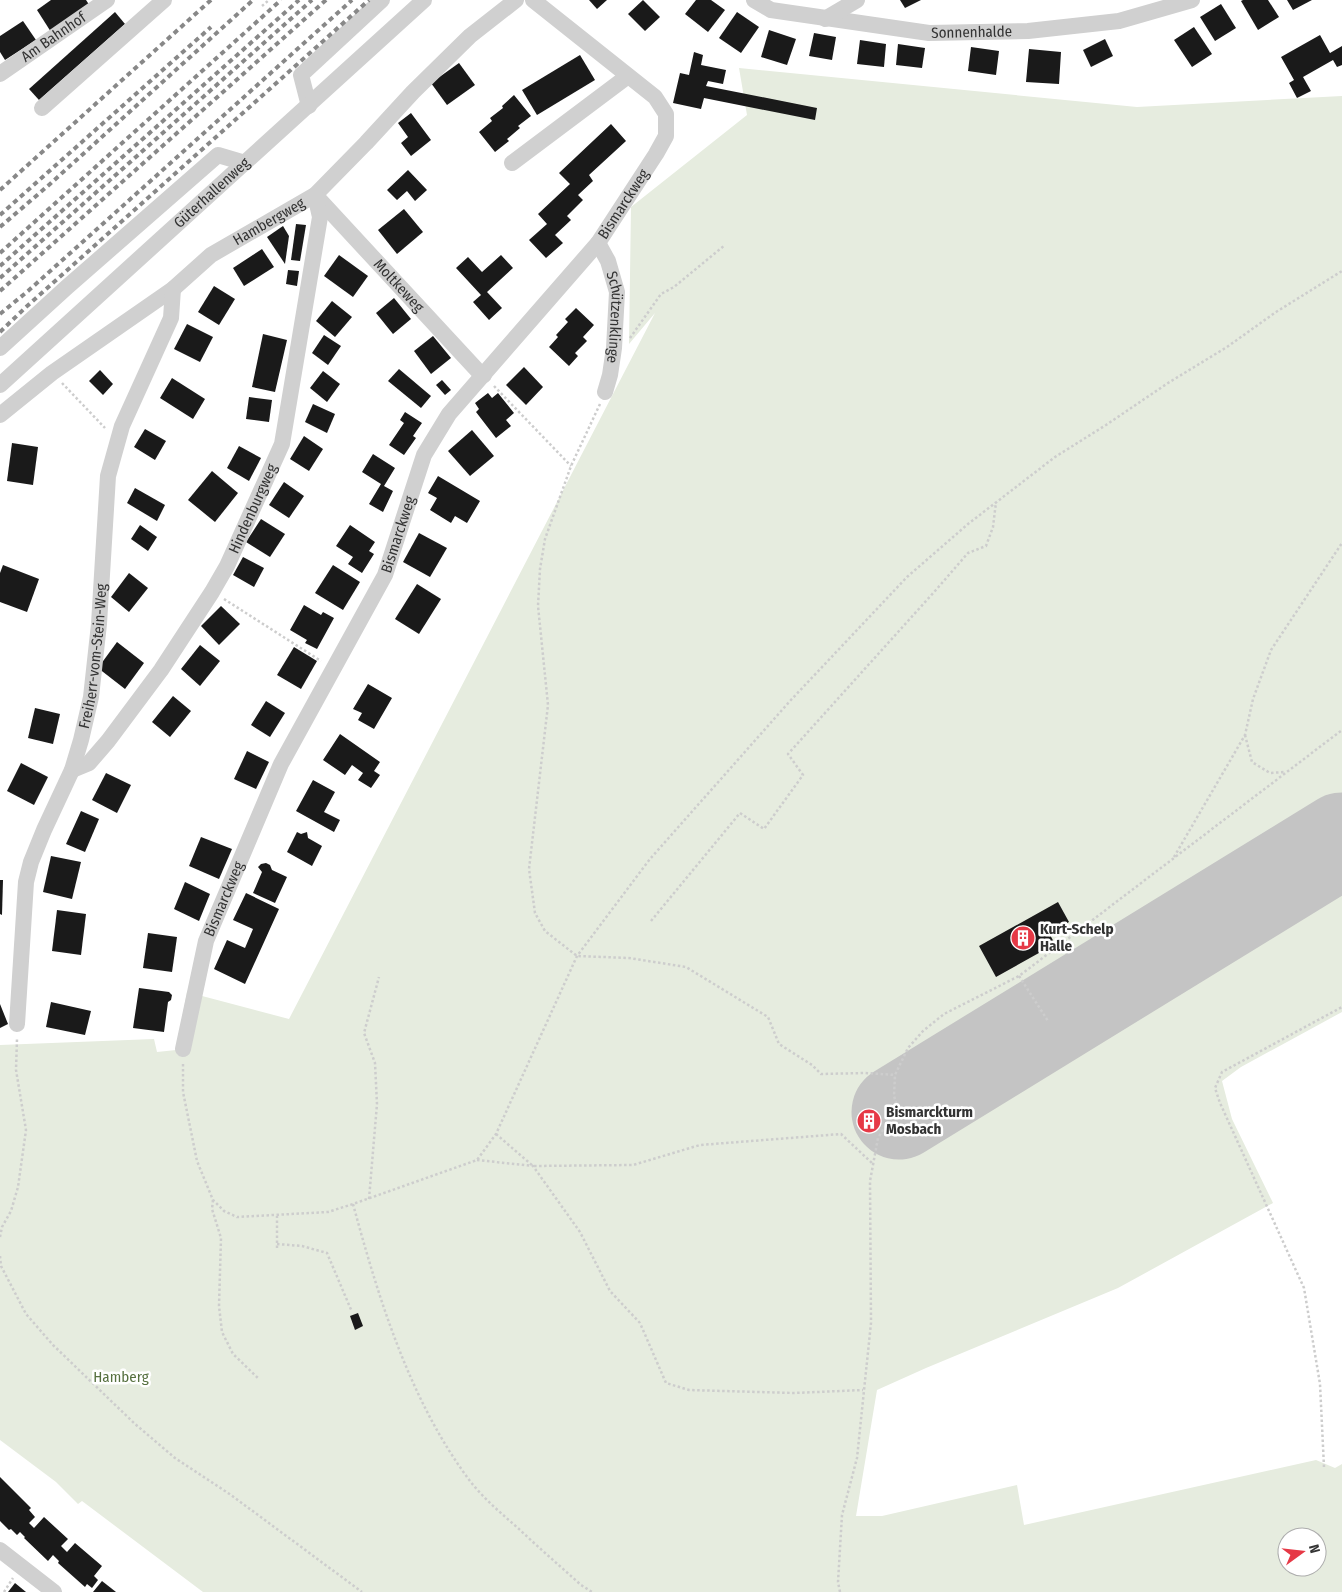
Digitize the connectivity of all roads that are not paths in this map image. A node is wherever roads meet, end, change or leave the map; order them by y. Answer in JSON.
{"nodes":[{"id":1,"x":107,"y":0,"type":"edge"},
{"id":2,"x":164,"y":0,"type":"edge"},
{"id":3,"x":382,"y":0,"type":"edge"},
{"id":4,"x":424,"y":0,"type":"edge"},
{"id":5,"x":516,"y":0,"type":"edge"},
{"id":6,"x":533,"y":0,"type":"edge"},
{"id":7,"x":754,"y":0,"type":"edge"},
{"id":8,"x":857,"y":0,"type":"edge"},
{"id":9,"x":1192,"y":0,"type":"edge"},
{"id":10,"x":825,"y":18,"type":"junction"},
{"id":11,"x":0,"y":74,"type":"edge"},
{"id":12,"x":628,"y":76,"type":"junction"},
{"id":13,"x":309,"y":106,"type":"junction"},
{"id":14,"x":42,"y":108,"type":"dead end"},
{"id":15,"x":245,"y":163,"type":"junction"},
{"id":16,"x":512,"y":163,"type":"dead end"},
{"id":17,"x":315,"y":196,"type":"junction"},
{"id":18,"x":598,"y":244,"type":"junction"},
{"id":19,"x":67,"y":287,"type":"junction"},
{"id":20,"x":173,"y":289,"type":"junction"},
{"id":21,"x":86,"y":307,"type":"junction"},
{"id":22,"x":0,"y":348,"type":"edge"},
{"id":23,"x":484,"y":375,"type":"junction"},
{"id":24,"x":0,"y":385,"type":"edge"},
{"id":25,"x":605,"y":392,"type":"road end"},
{"id":26,"x":0,"y":415,"type":"edge"},
{"id":27,"x":72,"y":770,"type":"junction"},
{"id":28,"x":17,"y":1024,"type":"road end"},
{"id":29,"x":183,"y":1049,"type":"road end"},
{"id":30,"x":0,"y":1550,"type":"edge"},
{"id":31,"x":54,"y":1592,"type":"edge"}],
"edges":[{"from":1,"to":11,"type":"street","name":"Am Bahnhof"},
{"from":2,"to":14,"type":"street"},
{"from":3,"to":13,"type":"street"},
{"from":4,"to":13,"type":"street","name":"Güterhallenweg"},
{"from":5,"to":17,"type":"street","name":"Hambergweg"},
{"from":6,"to":12,"type":"street","name":"Bismarckweg"},
{"from":7,"to":10,"type":"street","name":"Sonnenhalde"},
{"from":8,"to":10,"type":"street"},
{"from":9,"to":10,"type":"street","name":"Sonnenhalde"},
{"from":12,"to":16,"type":"street"},
{"from":12,"to":18,"type":"street","name":"Bismarckweg"},
{"from":13,"to":15,"type":"street","name":"Güterhallenweg"},
{"from":15,"to":19,"type":"street"},
{"from":15,"to":21,"type":"street","name":"Güterhallenweg"},
{"from":17,"to":20,"type":"street","name":"Hambergweg"},
{"from":17,"to":23,"type":"street","name":"Moltkeweg"},
{"from":17,"to":27,"type":"street","name":"Hindenburgweg"},
{"from":18,"to":23,"type":"street","name":"Bismarckweg"},
{"from":18,"to":25,"type":"street","name":"Schützenklinge"},
{"from":19,"to":21,"type":"street"},
{"from":19,"to":22,"type":"street"},
{"from":20,"to":26,"type":"street","name":"Hambergweg"},
{"from":20,"to":27,"type":"street","name":"Freiherr-vom-Stein-Weg"},
{"from":21,"to":24,"type":"street","name":"Güterhallenweg"},
{"from":23,"to":29,"type":"street","name":"Bismarckweg"},
{"from":27,"to":28,"type":"street","name":"Freiherr-vom-Stein-Weg"},
{"from":30,"to":31,"type":"street"}]}
